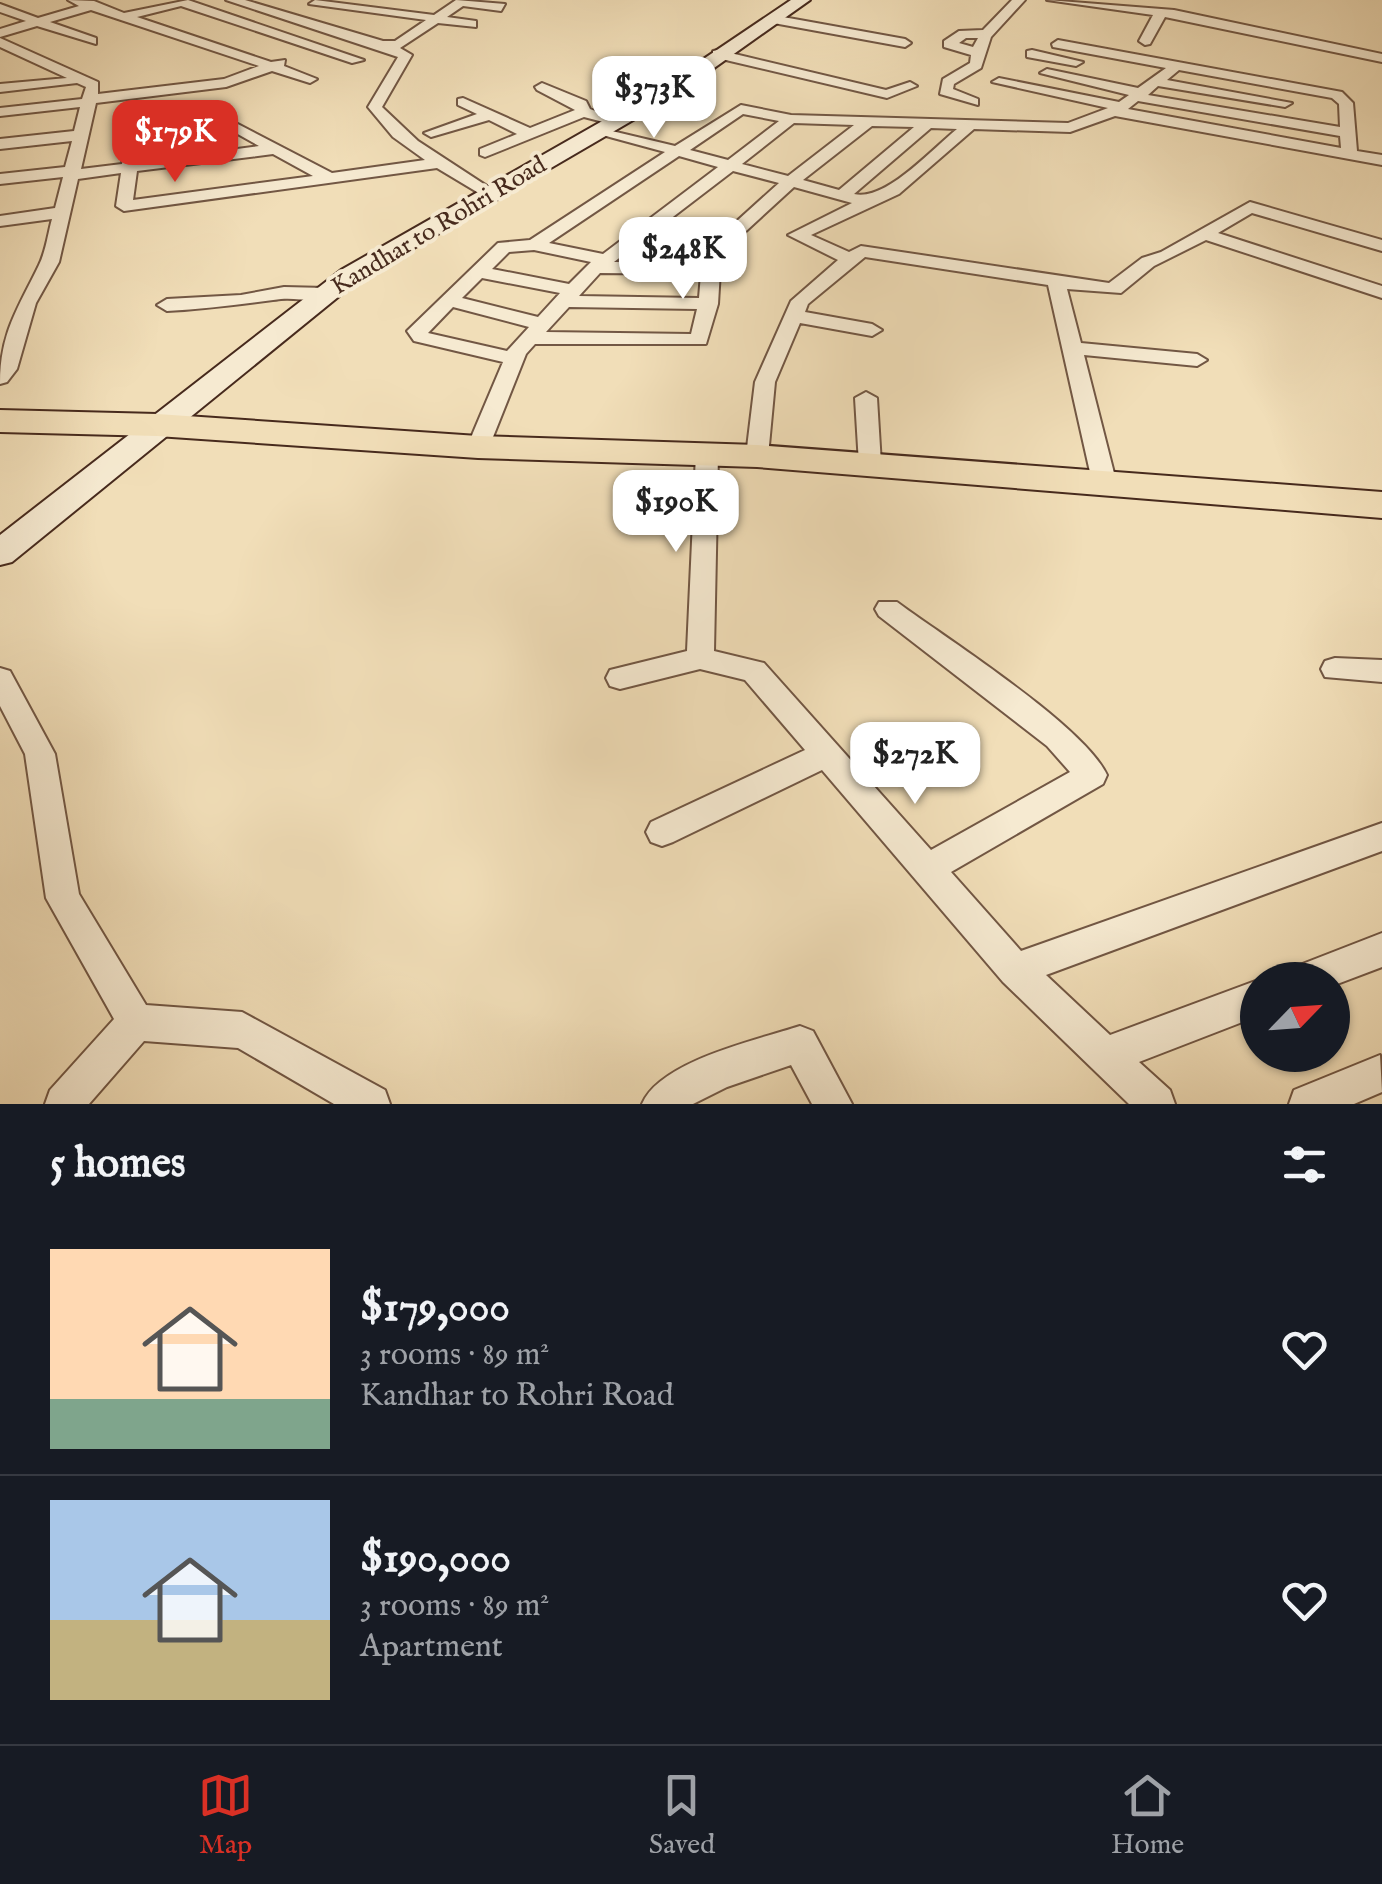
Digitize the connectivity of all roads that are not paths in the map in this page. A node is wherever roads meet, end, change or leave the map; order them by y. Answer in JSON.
{"nodes":[{"id":1,"x":74,"y":0,"type":"edge"},
{"id":2,"x":108,"y":0,"type":"edge"},
{"id":3,"x":232,"y":0,"type":"edge"},
{"id":4,"x":446,"y":0,"type":"edge"},
{"id":5,"x":802,"y":0,"type":"edge"},
{"id":6,"x":1019,"y":0,"type":"edge"},
{"id":7,"x":1053,"y":0,"type":"edge"},
{"id":8,"x":459,"y":1,"type":"edge"},
{"id":9,"x":1195,"y":2,"type":"edge"},
{"id":10,"x":316,"y":4,"type":"dead end"},
{"id":11,"x":93,"y":5,"type":"junction"},
{"id":12,"x":501,"y":7,"type":"dead end"},
{"id":13,"x":0,"y":8,"type":"edge"},
{"id":14,"x":1168,"y":13,"type":"junction"},
{"id":15,"x":126,"y":16,"type":"junction"},
{"id":16,"x":432,"y":18,"type":"junction"},
{"id":17,"x":772,"y":20,"type":"junction"},
{"id":18,"x":36,"y":21,"type":"junction"},
{"id":19,"x":472,"y":24,"type":"dead end"},
{"id":20,"x":0,"y":33,"type":"edge"},
{"id":21,"x":987,"y":34,"type":"junction"},
{"id":22,"x":90,"y":40,"type":"dead end"},
{"id":23,"x":1146,"y":41,"type":"dead end"},
{"id":24,"x":0,"y":42,"type":"edge"},
{"id":25,"x":905,"y":43,"type":"dead end"},
{"id":26,"x":1058,"y":44,"type":"dead end"},
{"id":27,"x":1321,"y":44,"type":"junction"},
{"id":28,"x":321,"y":46,"type":"junction"},
{"id":29,"x":0,"y":52,"type":"edge"},
{"id":30,"x":978,"y":53,"type":"junction"},
{"id":31,"x":718,"y":54,"type":"junction"},
{"id":32,"x":1382,"y":58,"type":"edge"},
{"id":33,"x":1306,"y":59,"type":"dead end"},
{"id":34,"x":357,"y":60,"type":"dead end"},
{"id":35,"x":272,"y":66,"type":"junction"},
{"id":36,"x":1175,"y":67,"type":"junction"},
{"id":37,"x":310,"y":79,"type":"dead end"},
{"id":38,"x":1159,"y":80,"type":"junction"},
{"id":39,"x":71,"y":82,"type":"junction"},
{"id":40,"x":1000,"y":82,"type":"dead end"},
{"id":41,"x":910,"y":86,"type":"dead end"},
{"id":42,"x":0,"y":88,"type":"edge"},
{"id":43,"x":542,"y":88,"type":"dead end"},
{"id":44,"x":1140,"y":95,"type":"junction"},
{"id":45,"x":85,"y":101,"type":"junction"},
{"id":46,"x":463,"y":102,"type":"dead end"},
{"id":47,"x":972,"y":102,"type":"dead end"},
{"id":48,"x":1118,"y":109,"type":"junction"},
{"id":49,"x":0,"y":112,"type":"edge"},
{"id":50,"x":1347,"y":113,"type":"junction"},
{"id":51,"x":490,"y":116,"type":"junction"},
{"id":52,"x":791,"y":118,"type":"junction"},
{"id":53,"x":136,"y":119,"type":"dead end"},
{"id":54,"x":599,"y":121,"type":"junction"},
{"id":55,"x":870,"y":121,"type":"junction"},
{"id":56,"x":928,"y":124,"type":"junction"},
{"id":57,"x":970,"y":125,"type":"junction"},
{"id":58,"x":232,"y":126,"type":"dead end"},
{"id":59,"x":1348,"y":133,"type":"junction"},
{"id":60,"x":430,"y":134,"type":"dead end"},
{"id":61,"x":530,"y":134,"type":"junction"},
{"id":62,"x":76,"y":136,"type":"junction"},
{"id":63,"x":0,"y":144,"type":"edge"},
{"id":64,"x":273,"y":149,"type":"junction"},
{"id":65,"x":681,"y":151,"type":"junction"},
{"id":66,"x":485,"y":152,"type":"dead end"},
{"id":67,"x":1348,"y":153,"type":"junction"},
{"id":68,"x":1382,"y":160,"type":"edge"},
{"id":69,"x":440,"y":163,"type":"junction"},
{"id":70,"x":729,"y":164,"type":"junction"},
{"id":71,"x":130,"y":168,"type":"junction"},
{"id":72,"x":68,"y":173,"type":"junction"},
{"id":73,"x":328,"y":178,"type":"junction"},
{"id":74,"x":0,"y":179,"type":"edge"},
{"id":75,"x":792,"y":181,"type":"junction"},
{"id":76,"x":488,"y":192,"type":"junction"},
{"id":77,"x":842,"y":195,"type":"junction"},
{"id":78,"x":866,"y":202,"type":"junction"},
{"id":79,"x":55,"y":213,"type":"junction"},
{"id":80,"x":0,"y":220,"type":"edge"},
{"id":81,"x":1204,"y":234,"type":"junction"},
{"id":82,"x":534,"y":245,"type":"junction"},
{"id":83,"x":1382,"y":246,"type":"edge"},
{"id":84,"x":850,"y":258,"type":"junction"},
{"id":85,"x":599,"y":263,"type":"junction"},
{"id":86,"x":708,"y":269,"type":"junction"},
{"id":87,"x":478,"y":272,"type":"junction"},
{"id":88,"x":1056,"y":282,"type":"junction"},
{"id":89,"x":1382,"y":292,"type":"edge"},
{"id":90,"x":326,"y":294,"type":"junction"},
{"id":91,"x":568,"y":295,"type":"junction"},
{"id":92,"x":449,"y":300,"type":"junction"},
{"id":93,"x":708,"y":304,"type":"junction"},
{"id":94,"x":167,"y":305,"type":"dead end"},
{"id":95,"x":794,"y":316,"type":"junction"},
{"id":96,"x":872,"y":330,"type":"dead end"},
{"id":97,"x":536,"y":331,"type":"junction"},
{"id":98,"x":1071,"y":348,"type":"junction"},
{"id":99,"x":514,"y":359,"type":"junction"},
{"id":100,"x":1197,"y":360,"type":"dead end"},
{"id":101,"x":0,"y":378,"type":"edge"},
{"id":102,"x":866,"y":398,"type":"dead end"},
{"id":103,"x":0,"y":420,"type":"edge"},
{"id":104,"x":157,"y":425,"type":"junction"},
{"id":105,"x":478,"y":447,"type":"junction"},
{"id":106,"x":706,"y":454,"type":"junction"},
{"id":107,"x":757,"y":456,"type":"junction"},
{"id":108,"x":870,"y":464,"type":"junction"},
{"id":109,"x":1104,"y":482,"type":"junction"},
{"id":110,"x":1382,"y":505,"type":"edge"},
{"id":111,"x":0,"y":553,"type":"edge"},
{"id":112,"x":888,"y":609,"type":"dead end"},
{"id":113,"x":700,"y":658,"type":"junction"},
{"id":114,"x":1335,"y":669,"type":"dead end"},
{"id":115,"x":1382,"y":671,"type":"edge"},
{"id":116,"x":620,"y":678,"type":"dead end"},
{"id":117,"x":0,"y":679,"type":"edge"},
{"id":118,"x":824,"y":755,"type":"junction"},
{"id":119,"x":662,"y":832,"type":"dead end"},
{"id":120,"x":1382,"y":837,"type":"edge"},
{"id":121,"x":929,"y":868,"type":"junction"},
{"id":122,"x":1382,"y":950,"type":"edge"},
{"id":123,"x":1350,"y":962,"type":"edge"},
{"id":124,"x":1015,"y":970,"type":"junction"},
{"id":125,"x":1240,"y":1005,"type":"edge"},
{"id":126,"x":136,"y":1022,"type":"junction"},
{"id":127,"x":1105,"y":1056,"type":"junction"},
{"id":128,"x":1380,"y":1074,"type":"edge"},
{"id":129,"x":64,"y":1104,"type":"edge"},
{"id":130,"x":371,"y":1104,"type":"edge"},
{"id":131,"x":662,"y":1104,"type":"edge"},
{"id":132,"x":833,"y":1104,"type":"edge"},
{"id":133,"x":1156,"y":1104,"type":"edge"},
{"id":134,"x":1308,"y":1104,"type":"edge"}],
"edges":[{"from":1,"to":11,"type":"street"},
{"from":2,"to":11,"type":"street"},
{"from":3,"to":69,"type":"street"},
{"from":4,"to":8,"type":"street"},
{"from":5,"to":17,"type":"street","name":"Kandhar to Rohri Road"},
{"from":6,"to":21,"type":"street"},
{"from":7,"to":14,"type":"street"},
{"from":8,"to":12,"type":"street"},
{"from":8,"to":16,"type":"street"},
{"from":9,"to":14,"type":"street"},
{"from":10,"to":16,"type":"street"},
{"from":11,"to":15,"type":"street"},
{"from":11,"to":18,"type":"street"},
{"from":13,"to":18,"type":"street"},
{"from":14,"to":23,"type":"street"},
{"from":14,"to":27,"type":"street"},
{"from":15,"to":28,"type":"street"},
{"from":15,"to":35,"type":"street"},
{"from":16,"to":19,"type":"street"},
{"from":17,"to":25,"type":"street"},
{"from":17,"to":31,"type":"street","name":"Kandhar to Rohri Road"},
{"from":18,"to":20,"type":"street"},
{"from":18,"to":22,"type":"street"},
{"from":21,"to":30,"type":"street"},
{"from":21,"to":30,"type":"street"},
{"from":24,"to":45,"type":"street"},
{"from":26,"to":36,"type":"street"},
{"from":27,"to":32,"type":"street"},
{"from":27,"to":33,"type":"street"},
{"from":28,"to":34,"type":"street"},
{"from":28,"to":35,"type":"street"},
{"from":29,"to":39,"type":"street"},
{"from":30,"to":47,"type":"street"},
{"from":31,"to":41,"type":"street"},
{"from":31,"to":54,"type":"street","name":"Kandhar to Rohri Road"},
{"from":35,"to":37,"type":"street"},
{"from":35,"to":45,"type":"street"},
{"from":36,"to":38,"type":"street"},
{"from":36,"to":50,"type":"street"},
{"from":38,"to":44,"type":"street"},
{"from":38,"to":44,"type":"street"},
{"from":38,"to":50,"type":"street"},
{"from":39,"to":42,"type":"street"},
{"from":39,"to":45,"type":"street"},
{"from":40,"to":48,"type":"street"},
{"from":43,"to":54,"type":"street"},
{"from":44,"to":48,"type":"street"},
{"from":44,"to":59,"type":"street"},
{"from":45,"to":49,"type":"street"},
{"from":45,"to":62,"type":"street"},
{"from":46,"to":51,"type":"street"},
{"from":48,"to":57,"type":"street"},
{"from":48,"to":67,"type":"street"},
{"from":50,"to":59,"type":"street"},
{"from":51,"to":60,"type":"street"},
{"from":51,"to":61,"type":"street"},
{"from":52,"to":55,"type":"street"},
{"from":52,"to":65,"type":"street"},
{"from":52,"to":70,"type":"street"},
{"from":53,"to":71,"type":"street"},
{"from":54,"to":61,"type":"street"},
{"from":54,"to":65,"type":"street"},
{"from":54,"to":76,"type":"street","name":"Kandhar to Rohri Road"},
{"from":55,"to":56,"type":"street"},
{"from":55,"to":75,"type":"street"},
{"from":56,"to":57,"type":"street"},
{"from":56,"to":77,"type":"street"},
{"from":57,"to":78,"type":"street"},
{"from":58,"to":64,"type":"street"},
{"from":59,"to":67,"type":"street"},
{"from":61,"to":66,"type":"street"},
{"from":62,"to":63,"type":"street"},
{"from":62,"to":72,"type":"street"},
{"from":64,"to":71,"type":"street"},
{"from":64,"to":73,"type":"street"},
{"from":65,"to":70,"type":"street"},
{"from":65,"to":82,"type":"street"},
{"from":67,"to":68,"type":"street"},
{"from":69,"to":73,"type":"street"},
{"from":69,"to":76,"type":"street"},
{"from":70,"to":75,"type":"street"},
{"from":70,"to":85,"type":"street"},
{"from":71,"to":72,"type":"street"},
{"from":71,"to":73,"type":"street"},
{"from":72,"to":74,"type":"street"},
{"from":72,"to":79,"type":"street"},
{"from":75,"to":77,"type":"street"},
{"from":75,"to":86,"type":"street"},
{"from":76,"to":90,"type":"street","name":"Kandhar to Rohri Road"},
{"from":77,"to":78,"type":"street"},
{"from":78,"to":84,"type":"street"},
{"from":79,"to":80,"type":"street"},
{"from":79,"to":101,"type":"street"},
{"from":81,"to":83,"type":"street"},
{"from":81,"to":88,"type":"street"},
{"from":81,"to":89,"type":"street"},
{"from":82,"to":85,"type":"street"},
{"from":82,"to":87,"type":"street"},
{"from":84,"to":88,"type":"street"},
{"from":84,"to":95,"type":"street"},
{"from":85,"to":86,"type":"street"},
{"from":85,"to":91,"type":"street"},
{"from":86,"to":93,"type":"street"},
{"from":87,"to":91,"type":"street"},
{"from":87,"to":92,"type":"street"},
{"from":88,"to":98,"type":"street"},
{"from":90,"to":94,"type":"street"},
{"from":90,"to":104,"type":"street","name":"Kandhar to Rohri Road"},
{"from":91,"to":93,"type":"street"},
{"from":91,"to":97,"type":"street"},
{"from":92,"to":97,"type":"street"},
{"from":92,"to":99,"type":"street"},
{"from":93,"to":97,"type":"street"},
{"from":95,"to":96,"type":"street"},
{"from":95,"to":107,"type":"street"},
{"from":97,"to":99,"type":"street"},
{"from":98,"to":100,"type":"street"},
{"from":98,"to":109,"type":"street"},
{"from":99,"to":105,"type":"street"},
{"from":102,"to":108,"type":"street"},
{"from":103,"to":104,"type":"main road"},
{"from":104,"to":105,"type":"main road"},
{"from":104,"to":111,"type":"street","name":"Kandhar to Rohri Road"},
{"from":105,"to":106,"type":"main road"},
{"from":106,"to":107,"type":"main road"},
{"from":106,"to":113,"type":"street"},
{"from":107,"to":108,"type":"main road"},
{"from":108,"to":109,"type":"main road"},
{"from":109,"to":110,"type":"main road"},
{"from":112,"to":121,"type":"street"},
{"from":113,"to":116,"type":"street"},
{"from":113,"to":118,"type":"street"},
{"from":114,"to":115,"type":"street"},
{"from":117,"to":126,"type":"street"},
{"from":118,"to":119,"type":"street"},
{"from":118,"to":121,"type":"street"},
{"from":120,"to":124,"type":"street"},
{"from":121,"to":124,"type":"street"},
{"from":122,"to":123,"type":"street"},
{"from":124,"to":127,"type":"street"},
{"from":125,"to":127,"type":"street"},
{"from":126,"to":129,"type":"street"},
{"from":126,"to":130,"type":"street"},
{"from":127,"to":133,"type":"street"},
{"from":128,"to":134,"type":"street"},
{"from":131,"to":132,"type":"street"}]}
